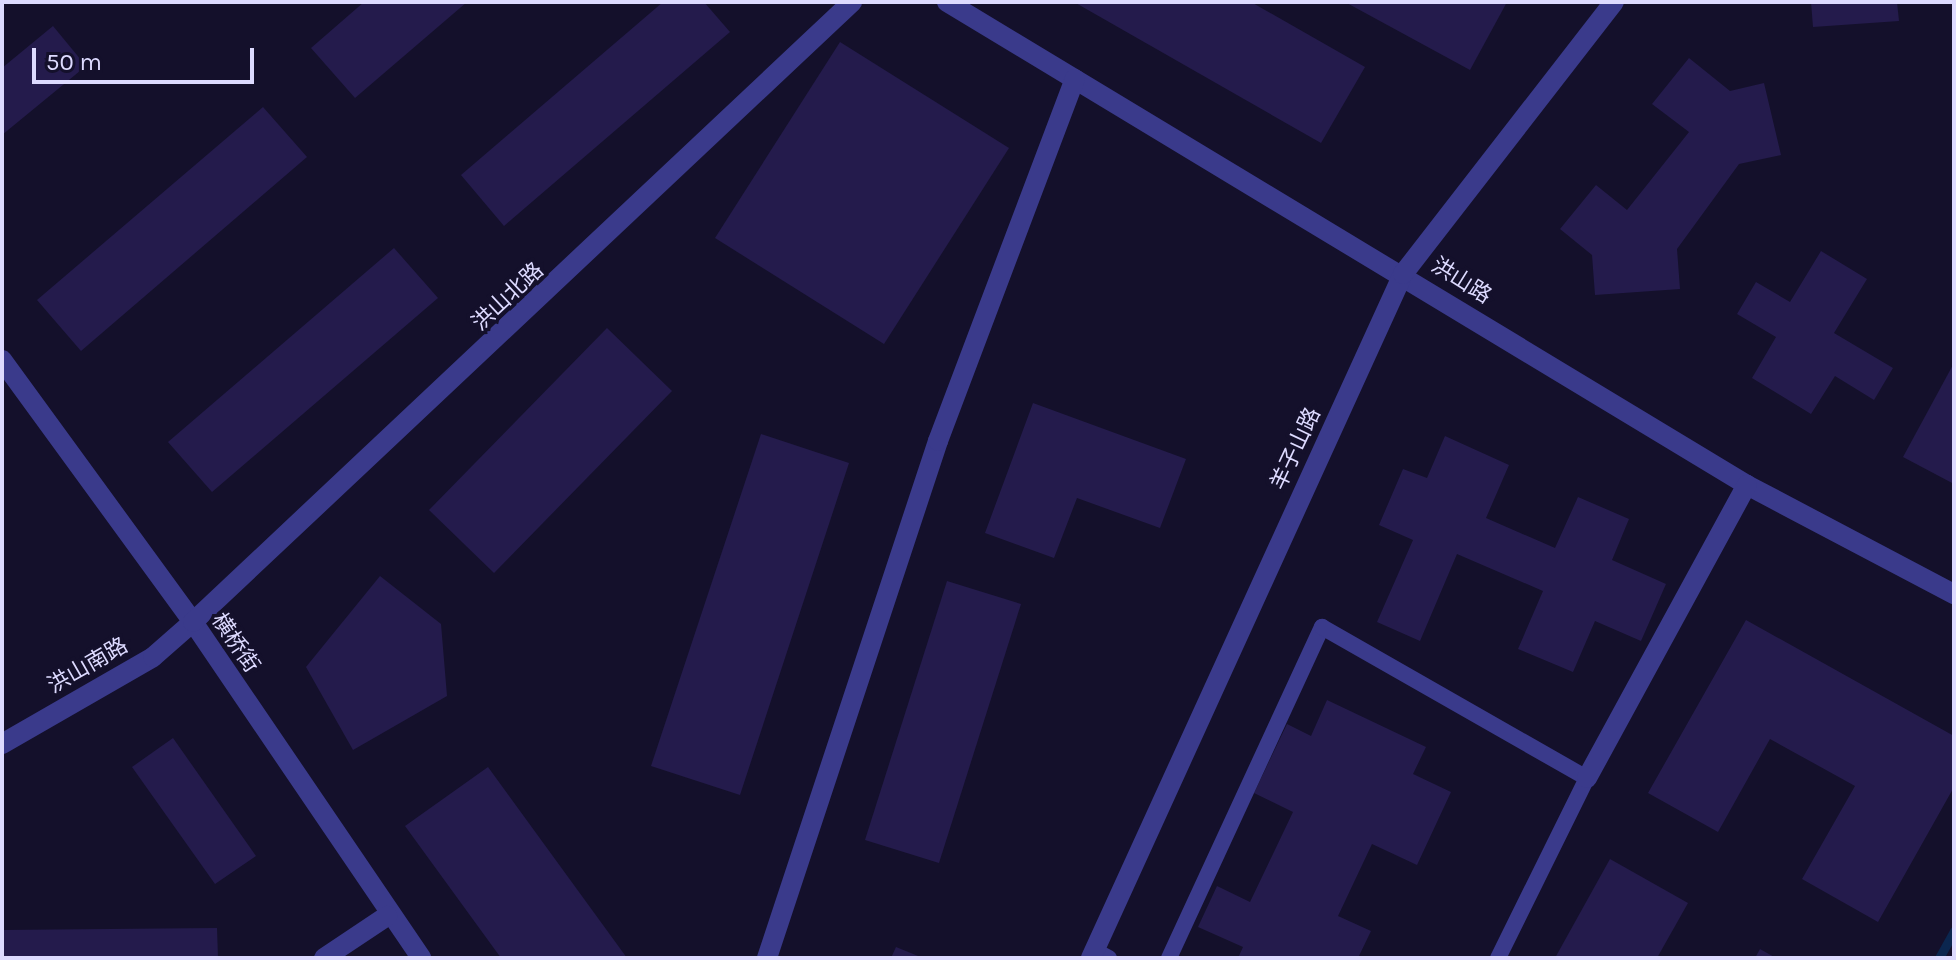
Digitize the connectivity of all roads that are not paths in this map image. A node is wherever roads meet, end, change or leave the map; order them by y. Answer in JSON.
{"nodes":[{"id":1,"x":852,"y":2,"type":"edge"},
{"id":2,"x":947,"y":2,"type":"edge"},
{"id":3,"x":1614,"y":2,"type":"edge"},
{"id":4,"x":1075,"y":79,"type":"junction"},
{"id":5,"x":1403,"y":274,"type":"junction"},
{"id":6,"x":2,"y":360,"type":"edge"},
{"id":7,"x":1747,"y":485,"type":"junction"},
{"id":8,"x":1954,"y":594,"type":"edge"},
{"id":9,"x":193,"y":622,"type":"junction"},
{"id":10,"x":2,"y":744,"type":"edge"},
{"id":11,"x":1587,"y":778,"type":"junction"},
{"id":12,"x":387,"y":916,"type":"junction"},
{"id":13,"x":1098,"y":955,"type":"edge"},
{"id":14,"x":324,"y":958,"type":"edge"},
{"id":15,"x":421,"y":958,"type":"edge"},
{"id":16,"x":767,"y":958,"type":"edge"},
{"id":17,"x":1169,"y":958,"type":"edge"},
{"id":18,"x":1498,"y":958,"type":"edge"}],
"edges":[{"from":1,"to":9,"type":"street","name":"洪山北路"},
{"from":2,"to":4,"type":"street","name":"洪山路"},
{"from":3,"to":5,"type":"street","name":"羊子山路"},
{"from":4,"to":5,"type":"street","name":"洪山路"},
{"from":4,"to":16,"type":"street"},
{"from":5,"to":7,"type":"street","name":"洪山路"},
{"from":5,"to":13,"type":"street","name":"羊子山路"},
{"from":6,"to":9,"type":"street","name":"横桥街"},
{"from":7,"to":8,"type":"street","name":"洪山路"},
{"from":7,"to":11,"type":"street"},
{"from":9,"to":10,"type":"street","name":"洪山南路"},
{"from":9,"to":12,"type":"street","name":"横桥街"},
{"from":11,"to":17,"type":"lane"},
{"from":11,"to":18,"type":"lane"},
{"from":12,"to":14,"type":"street"},
{"from":12,"to":15,"type":"street","name":"横桥街"}]}
